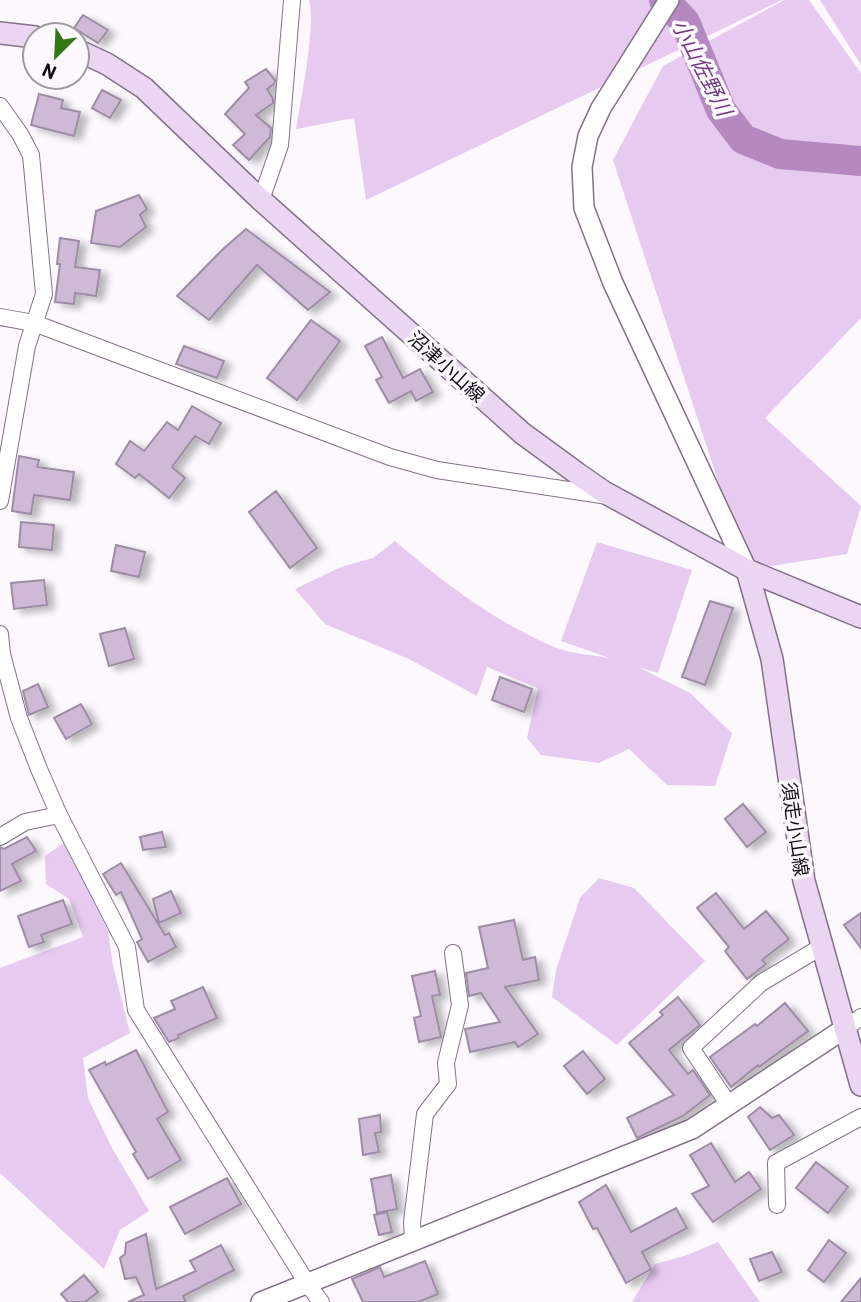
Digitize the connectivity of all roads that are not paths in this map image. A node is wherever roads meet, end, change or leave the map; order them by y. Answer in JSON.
{"nodes":[{"id":1,"x":292,"y":0,"type":"edge"},
{"id":2,"x":669,"y":0,"type":"edge"},
{"id":3,"x":0,"y":33,"type":"edge"},
{"id":4,"x":21,"y":35,"type":"edge"},
{"id":5,"x":91,"y":57,"type":"edge"},
{"id":6,"x":0,"y":106,"type":"edge"},
{"id":7,"x":261,"y":200,"type":"junction"},
{"id":8,"x":0,"y":317,"type":"edge"},
{"id":9,"x":34,"y":323,"type":"junction"},
{"id":10,"x":614,"y":497,"type":"junction"},
{"id":11,"x":0,"y":501,"type":"edge"},
{"id":12,"x":747,"y":570,"type":"junction"},
{"id":13,"x":861,"y":617,"type":"edge"},
{"id":14,"x":0,"y":634,"type":"edge"},
{"id":15,"x":59,"y":815,"type":"junction"},
{"id":16,"x":0,"y":837,"type":"edge"},
{"id":17,"x":821,"y":947,"type":"junction"},
{"id":18,"x":453,"y":953,"type":"dead end"},
{"id":19,"x":852,"y":1023,"type":"edge"},
{"id":20,"x":861,"y":1085,"type":"edge"},
{"id":21,"x":729,"y":1105,"type":"junction"},
{"id":22,"x":861,"y":1117,"type":"edge"},
{"id":23,"x":777,"y":1205,"type":"dead end"},
{"id":24,"x":413,"y":1240,"type":"junction"},
{"id":25,"x":307,"y":1283,"type":"junction"},
{"id":26,"x":261,"y":1302,"type":"edge"},
{"id":27,"x":321,"y":1302,"type":"edge"}],
"edges":[{"from":1,"to":7,"type":"street"},
{"from":2,"to":12,"type":"street"},
{"from":3,"to":4,"type":"main road"},
{"from":5,"to":7,"type":"main road","name":"沼津小山線"},
{"from":6,"to":9,"type":"street"},
{"from":7,"to":10,"type":"main road","name":"沼津小山線"},
{"from":8,"to":9,"type":"street"},
{"from":9,"to":10,"type":"street"},
{"from":9,"to":11,"type":"street"},
{"from":10,"to":12,"type":"main road","name":"沼津小山線"},
{"from":12,"to":13,"type":"main road","name":"沼津小山線"},
{"from":12,"to":17,"type":"main road","name":"須走小山線"},
{"from":14,"to":15,"type":"street"},
{"from":15,"to":16,"type":"street"},
{"from":15,"to":25,"type":"street"},
{"from":17,"to":19,"type":"main road","name":"須走小山線"},
{"from":17,"to":21,"type":"street"},
{"from":18,"to":24,"type":"street"},
{"from":19,"to":20,"type":"main road","name":"須走小山線"},
{"from":19,"to":21,"type":"street"},
{"from":21,"to":24,"type":"street"},
{"from":22,"to":23,"type":"street"},
{"from":24,"to":25,"type":"street"},
{"from":25,"to":26,"type":"street"},
{"from":25,"to":27,"type":"street"}]}
